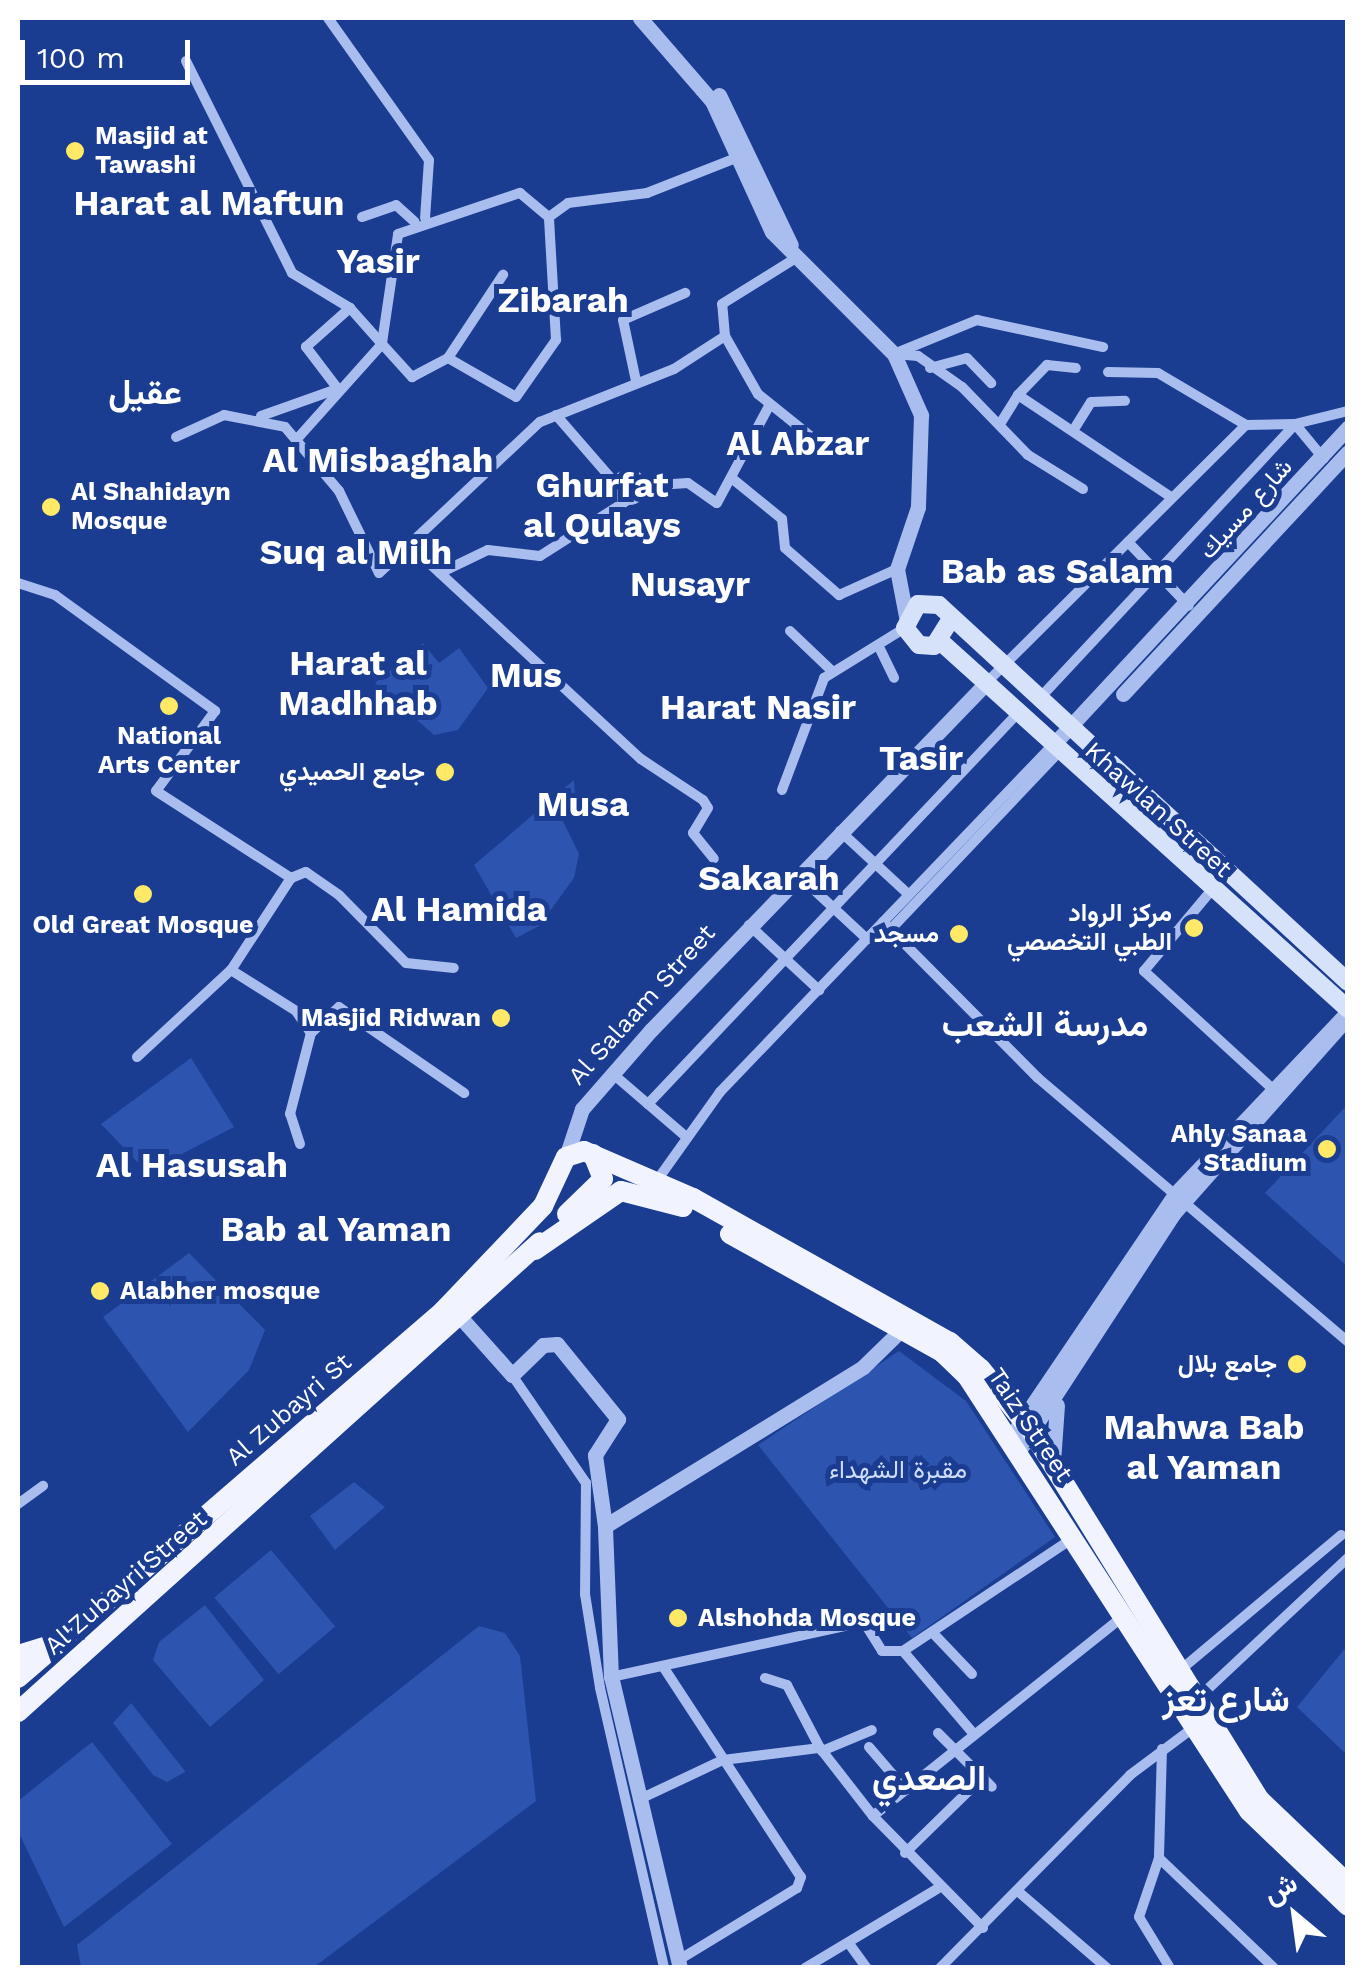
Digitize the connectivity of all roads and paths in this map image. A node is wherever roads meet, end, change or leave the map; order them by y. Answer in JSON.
{"nodes":[{"id":1,"x":328,"y":18,"type":"edge"},
{"id":2,"x":640,"y":18,"type":"edge"},
{"id":3,"x":652,"y":18,"type":"edge"},
{"id":4,"x":186,"y":61,"type":"dead end"},
{"id":5,"x":736,"y":158,"type":"junction"},
{"id":6,"x":362,"y":216,"type":"dead end"},
{"id":7,"x":549,"y":217,"type":"junction"},
{"id":8,"x":420,"y":220,"type":"junction"},
{"id":9,"x":796,"y":258,"type":"junction"},
{"id":10,"x":504,"y":275,"type":"dead end"},
{"id":11,"x":685,"y":293,"type":"dead end"},
{"id":12,"x":350,"y":308,"type":"junction"},
{"id":13,"x":726,"y":336,"type":"junction"},
{"id":14,"x":382,"y":344,"type":"junction"},
{"id":15,"x":1103,"y":347,"type":"dead end"},
{"id":16,"x":894,"y":354,"type":"junction"},
{"id":17,"x":448,"y":358,"type":"junction"},
{"id":18,"x":930,"y":368,"type":"junction"},
{"id":19,"x":1076,"y":368,"type":"dead end"},
{"id":20,"x":1108,"y":372,"type":"dead end"},
{"id":21,"x":636,"y":381,"type":"junction"},
{"id":22,"x":991,"y":383,"type":"dead end"},
{"id":23,"x":338,"y":388,"type":"junction"},
{"id":24,"x":1018,"y":394,"type":"junction"},
{"id":25,"x":1126,"y":401,"type":"dead end"},
{"id":26,"x":769,"y":406,"type":"junction"},
{"id":27,"x":1348,"y":410,"type":"edge"},
{"id":28,"x":556,"y":415,"type":"junction"},
{"id":29,"x":260,"y":416,"type":"junction"},
{"id":30,"x":1000,"y":424,"type":"junction"},
{"id":31,"x":1246,"y":424,"type":"junction"},
{"id":32,"x":1294,"y":424,"type":"junction"},
{"id":33,"x":1076,"y":426,"type":"junction"},
{"id":34,"x":1348,"y":427,"type":"edge"},
{"id":35,"x":176,"y":437,"type":"dead end"},
{"id":36,"x":297,"y":439,"type":"junction"},
{"id":37,"x":829,"y":451,"type":"dead end"},
{"id":38,"x":1340,"y":461,"type":"edge"},
{"id":39,"x":734,"y":480,"type":"junction"},
{"id":40,"x":616,"y":484,"type":"junction"},
{"id":41,"x":642,"y":486,"type":"junction"},
{"id":42,"x":1083,"y":489,"type":"dead end"},
{"id":43,"x":1172,"y":498,"type":"junction"},
{"id":44,"x":628,"y":500,"type":"junction"},
{"id":45,"x":1128,"y":542,"type":"junction"},
{"id":46,"x":413,"y":548,"type":"junction"},
{"id":47,"x":440,"y":573,"type":"junction"},
{"id":48,"x":897,"y":575,"type":"junction"},
{"id":49,"x":1156,"y":576,"type":"junction"},
{"id":50,"x":18,"y":582,"type":"edge"},
{"id":51,"x":926,"y":602,"type":"junction"},
{"id":52,"x":1190,"y":607,"type":"junction"},
{"id":53,"x":906,"y":622,"type":"junction"},
{"id":54,"x":950,"y":622,"type":"junction"},
{"id":55,"x":790,"y":632,"type":"dead end"},
{"id":56,"x":972,"y":641,"type":"junction"},
{"id":57,"x":941,"y":642,"type":"junction"},
{"id":58,"x":880,"y":649,"type":"junction"},
{"id":59,"x":958,"y":657,"type":"junction"},
{"id":60,"x":1001,"y":668,"type":"junction"},
{"id":61,"x":831,"y":670,"type":"junction"},
{"id":62,"x":894,"y":678,"type":"dead end"},
{"id":63,"x":985,"y":684,"type":"junction"},
{"id":64,"x":1037,"y":700,"type":"junction"},
{"id":65,"x":1017,"y":714,"type":"junction"},
{"id":66,"x":1075,"y":738,"type":"junction"},
{"id":67,"x":1054,"y":750,"type":"junction"},
{"id":68,"x":1132,"y":789,"type":"junction"},
{"id":69,"x":782,"y":790,"type":"dead end"},
{"id":70,"x":1118,"y":806,"type":"junction"},
{"id":71,"x":840,"y":831,"type":"junction"},
{"id":72,"x":714,"y":858,"type":"dead end"},
{"id":73,"x":873,"y":863,"type":"junction"},
{"id":74,"x":796,"y":873,"type":"junction"},
{"id":75,"x":291,"y":878,"type":"junction"},
{"id":76,"x":1210,"y":892,"type":"junction"},
{"id":77,"x":908,"y":894,"type":"junction"},
{"id":78,"x":829,"y":907,"type":"junction"},
{"id":79,"x":748,"y":925,"type":"junction"},
{"id":80,"x":887,"y":926,"type":"junction"},
{"id":81,"x":867,"y":939,"type":"junction"},
{"id":82,"x":781,"y":956,"type":"junction"},
{"id":83,"x":454,"y":968,"type":"dead end"},
{"id":84,"x":231,"y":970,"type":"junction"},
{"id":85,"x":1348,"y":982,"type":"edge"},
{"id":86,"x":819,"y":990,"type":"junction"},
{"id":87,"x":1348,"y":1013,"type":"edge"},
{"id":88,"x":311,"y":1033,"type":"junction"},
{"id":89,"x":137,"y":1057,"type":"dead end"},
{"id":90,"x":613,"y":1074,"type":"junction"},
{"id":91,"x":1273,"y":1089,"type":"junction"},
{"id":92,"x":464,"y":1093,"type":"dead end"},
{"id":93,"x":648,"y":1104,"type":"junction"},
{"id":94,"x":684,"y":1135,"type":"junction"},
{"id":95,"x":300,"y":1144,"type":"dead end"},
{"id":96,"x":593,"y":1154,"type":"junction"},
{"id":97,"x":566,"y":1157,"type":"junction"},
{"id":98,"x":658,"y":1179,"type":"junction"},
{"id":99,"x":1180,"y":1197,"type":"junction"},
{"id":100,"x":534,"y":1250,"type":"junction"},
{"id":101,"x":1094,"y":1318,"type":"junction"},
{"id":102,"x":462,"y":1319,"type":"junction"},
{"id":103,"x":900,"y":1331,"type":"junction"},
{"id":104,"x":1348,"y":1342,"type":"edge"},
{"id":105,"x":512,"y":1375,"type":"junction"},
{"id":106,"x":1058,"y":1399,"type":"junction"},
{"id":107,"x":1022,"y":1434,"type":"junction"},
{"id":108,"x":1054,"y":1470,"type":"junction"},
{"id":109,"x":43,"y":1486,"type":"dead end"},
{"id":110,"x":18,"y":1504,"type":"edge"},
{"id":111,"x":604,"y":1526,"type":"junction"},
{"id":112,"x":1345,"y":1535,"type":"edge"},
{"id":113,"x":1074,"y":1538,"type":"junction"},
{"id":114,"x":1348,"y":1558,"type":"edge"},
{"id":115,"x":140,"y":1571,"type":"junction"},
{"id":116,"x":146,"y":1597,"type":"junction"},
{"id":117,"x":1122,"y":1617,"type":"junction"},
{"id":118,"x":932,"y":1632,"type":"junction"},
{"id":119,"x":53,"y":1644,"type":"junction"},
{"id":120,"x":903,"y":1651,"type":"junction"},
{"id":121,"x":18,"y":1655,"type":"edge"},
{"id":122,"x":664,"y":1668,"type":"junction"},
{"id":123,"x":1177,"y":1672,"type":"junction"},
{"id":124,"x":972,"y":1674,"type":"dead end"},
{"id":125,"x":611,"y":1677,"type":"junction"},
{"id":126,"x":18,"y":1678,"type":"edge"},
{"id":127,"x":765,"y":1678,"type":"dead end"},
{"id":128,"x":1195,"y":1701,"type":"junction"},
{"id":129,"x":18,"y":1712,"type":"edge"},
{"id":130,"x":1193,"y":1728,"type":"junction"},
{"id":131,"x":872,"y":1730,"type":"dead end"},
{"id":132,"x":938,"y":1733,"type":"dead end"},
{"id":133,"x":974,"y":1734,"type":"junction"},
{"id":134,"x":869,"y":1748,"type":"dead end"},
{"id":135,"x":959,"y":1748,"type":"junction"},
{"id":136,"x":1162,"y":1749,"type":"junction"},
{"id":137,"x":821,"y":1750,"type":"junction"},
{"id":138,"x":723,"y":1760,"type":"junction"},
{"id":139,"x":984,"y":1776,"type":"junction"},
{"id":140,"x":992,"y":1787,"type":"dead end"},
{"id":141,"x":906,"y":1790,"type":"junction"},
{"id":142,"x":640,"y":1799,"type":"junction"},
{"id":143,"x":872,"y":1816,"type":"junction"},
{"id":144,"x":1270,"y":1825,"type":"junction"},
{"id":145,"x":905,"y":1853,"type":"junction"},
{"id":146,"x":1159,"y":1858,"type":"junction"},
{"id":147,"x":1348,"y":1884,"type":"edge"},
{"id":148,"x":938,"y":1889,"type":"junction"},
{"id":149,"x":1020,"y":1893,"type":"junction"},
{"id":150,"x":1348,"y":1906,"type":"edge"},
{"id":151,"x":983,"y":1928,"type":"junction"},
{"id":152,"x":850,"y":1945,"type":"junction"},
{"id":153,"x":680,"y":1963,"type":"edge"},
{"id":154,"x":664,"y":1968,"type":"edge"},
{"id":155,"x":805,"y":1968,"type":"edge"},
{"id":156,"x":867,"y":1968,"type":"edge"},
{"id":157,"x":940,"y":1968,"type":"edge"},
{"id":158,"x":1107,"y":1968,"type":"edge"},
{"id":159,"x":1170,"y":1968,"type":"edge"},
{"id":160,"x":1274,"y":1968,"type":"edge"}],
"edges":[{"from":1,"to":8,"type":"street"},
{"from":2,"to":5,"type":"street"},
{"from":3,"to":9,"type":"street"},
{"from":4,"to":12,"type":"street"},
{"from":5,"to":7,"type":"street"},
{"from":5,"to":9,"type":"street"},
{"from":6,"to":8,"type":"street"},
{"from":7,"to":8,"type":"street"},
{"from":7,"to":17,"type":"street"},
{"from":8,"to":14,"type":"street"},
{"from":9,"to":13,"type":"street"},
{"from":9,"to":16,"type":"street"},
{"from":10,"to":17,"type":"street"},
{"from":11,"to":21,"type":"street"},
{"from":12,"to":14,"type":"street"},
{"from":12,"to":23,"type":"street"},
{"from":13,"to":21,"type":"street"},
{"from":13,"to":26,"type":"street"},
{"from":14,"to":17,"type":"street"},
{"from":14,"to":23,"type":"street"},
{"from":15,"to":16,"type":"street"},
{"from":16,"to":18,"type":"street"},
{"from":16,"to":48,"type":"street"},
{"from":18,"to":22,"type":"street"},
{"from":18,"to":30,"type":"street"},
{"from":19,"to":24,"type":"street"},
{"from":20,"to":31,"type":"street"},
{"from":21,"to":28,"type":"street"},
{"from":23,"to":29,"type":"street"},
{"from":23,"to":36,"type":"street"},
{"from":24,"to":30,"type":"street"},
{"from":24,"to":33,"type":"street"},
{"from":25,"to":33,"type":"street"},
{"from":26,"to":37,"type":"street"},
{"from":26,"to":39,"type":"street"},
{"from":27,"to":32,"type":"street"},
{"from":28,"to":40,"type":"street"},
{"from":28,"to":46,"type":"street"},
{"from":29,"to":35,"type":"street"},
{"from":29,"to":36,"type":"street"},
{"from":30,"to":42,"type":"street"},
{"from":31,"to":32,"type":"street"},
{"from":31,"to":43,"type":"street"},
{"from":32,"to":38,"type":"street"},
{"from":32,"to":49,"type":"street"},
{"from":33,"to":43,"type":"street"},
{"from":34,"to":38,"type":"street","name":"شارع مسيك"},
{"from":36,"to":46,"type":"street"},
{"from":38,"to":52,"type":"street","name":"شارع مسيك"},
{"from":38,"to":66,"type":"street","name":"شارع مسيك"},
{"from":39,"to":41,"type":"street"},
{"from":39,"to":48,"type":"street"},
{"from":40,"to":41,"type":"street"},
{"from":40,"to":44,"type":"street"},
{"from":41,"to":44,"type":"street"},
{"from":43,"to":45,"type":"street"},
{"from":44,"to":47,"type":"street"},
{"from":45,"to":49,"type":"street"},
{"from":45,"to":60,"type":"street"},
{"from":46,"to":47,"type":"street"},
{"from":47,"to":72,"type":"street"},
{"from":48,"to":51,"type":"street"},
{"from":48,"to":53,"type":"street"},
{"from":49,"to":52,"type":"street"},
{"from":49,"to":64,"type":"street"},
{"from":50,"to":75,"type":"street"},
{"from":51,"to":53,"type":"main road"},
{"from":51,"to":54,"type":"main road","name":"Khawlan Street"},
{"from":52,"to":66,"type":"street","name":"شارع مسيك"},
{"from":53,"to":57,"type":"main road"},
{"from":53,"to":58,"type":"street"},
{"from":54,"to":56,"type":"main road","name":"Khawlan Street"},
{"from":54,"to":57,"type":"main road"},
{"from":55,"to":61,"type":"street"},
{"from":56,"to":59,"type":"main road"},
{"from":56,"to":60,"type":"main road","name":"Khawlan Street"},
{"from":57,"to":59,"type":"main road","name":"Khawlan Street"},
{"from":58,"to":61,"type":"street"},
{"from":58,"to":62,"type":"street"},
{"from":59,"to":63,"type":"main road","name":"Khawlan Street"},
{"from":60,"to":63,"type":"street"},
{"from":60,"to":64,"type":"main road","name":"Khawlan Street"},
{"from":61,"to":69,"type":"street"},
{"from":63,"to":65,"type":"main road","name":"Khawlan Street"},
{"from":63,"to":71,"type":"street","name":"Al Salaam Street"},
{"from":64,"to":66,"type":"main road","name":"Khawlan Street"},
{"from":65,"to":67,"type":"main road","name":"Khawlan Street"},
{"from":65,"to":73,"type":"street"},
{"from":66,"to":67,"type":"street","name":"شارع مسيك"},
{"from":66,"to":68,"type":"main road","name":"Khawlan Street"},
{"from":67,"to":70,"type":"main road","name":"Khawlan Street"},
{"from":67,"to":77,"type":"street"},
{"from":67,"to":80,"type":"street"},
{"from":68,"to":70,"type":"main road"},
{"from":68,"to":85,"type":"main road","name":"Khawlan Street"},
{"from":70,"to":76,"type":"main road","name":"Khawlan Street"},
{"from":71,"to":73,"type":"street"},
{"from":71,"to":74,"type":"street","name":"Al Salaam Street"},
{"from":73,"to":77,"type":"street"},
{"from":73,"to":78,"type":"street"},
{"from":74,"to":78,"type":"street"},
{"from":74,"to":79,"type":"street","name":"Al Salaam Street"},
{"from":75,"to":83,"type":"street"},
{"from":75,"to":84,"type":"street"},
{"from":76,"to":87,"type":"main road","name":"Khawlan Street"},
{"from":76,"to":91,"type":"street"},
{"from":77,"to":80,"type":"street"},
{"from":78,"to":81,"type":"street"},
{"from":78,"to":82,"type":"street"},
{"from":79,"to":82,"type":"street"},
{"from":79,"to":90,"type":"street","name":"Al Salaam Street"},
{"from":80,"to":81,"type":"street"},
{"from":80,"to":99,"type":"street"},
{"from":81,"to":86,"type":"street"},
{"from":82,"to":86,"type":"street"},
{"from":82,"to":93,"type":"street"},
{"from":84,"to":88,"type":"street"},
{"from":84,"to":89,"type":"street"},
{"from":86,"to":94,"type":"street"},
{"from":87,"to":91,"type":"street"},
{"from":87,"to":99,"type":"street"},
{"from":88,"to":92,"type":"street"},
{"from":88,"to":95,"type":"street"},
{"from":90,"to":93,"type":"street"},
{"from":90,"to":97,"type":"street","name":"Al Salaam Street"},
{"from":91,"to":99,"type":"street"},
{"from":93,"to":94,"type":"street"},
{"from":94,"to":98,"type":"street"},
{"from":96,"to":97,"type":"main road"},
{"from":96,"to":98,"type":"main road","name":"Taiz Street"},
{"from":96,"to":100,"type":"main road"},
{"from":97,"to":115,"type":"main road","name":"Al Zubayri St"},
{"from":98,"to":107,"type":"main road","name":"Taiz Street"},
{"from":99,"to":101,"type":"street"},
{"from":99,"to":104,"type":"street"},
{"from":100,"to":102,"type":"main road","name":"Al Zubayri Street"},
{"from":100,"to":103,"type":"main road","name":"Taiz Street"},
{"from":101,"to":106,"type":"street"},
{"from":101,"to":107,"type":"street"},
{"from":102,"to":105,"type":"street"},
{"from":102,"to":116,"type":"main road","name":"Al Zubayri Street"},
{"from":103,"to":107,"type":"main road","name":"Taiz Street"},
{"from":103,"to":111,"type":"street"},
{"from":105,"to":111,"type":"street"},
{"from":105,"to":154,"type":"street"},
{"from":106,"to":107,"type":"street"},
{"from":106,"to":108,"type":"street"},
{"from":107,"to":108,"type":"main road","name":"Taiz Street"},
{"from":107,"to":113,"type":"main road","name":"Taiz Street"},
{"from":108,"to":123,"type":"main road","name":"Taiz Street"},
{"from":109,"to":110,"type":"street"},
{"from":111,"to":125,"type":"street"},
{"from":112,"to":123,"type":"street"},
{"from":113,"to":117,"type":"main road","name":"Taiz Street"},
{"from":113,"to":118,"type":"street"},
{"from":114,"to":128,"type":"street"},
{"from":115,"to":116,"type":"main road"},
{"from":115,"to":119,"type":"main road","name":"Al Zubayri St"},
{"from":116,"to":129,"type":"main road","name":"Al Zubayri Street"},
{"from":117,"to":130,"type":"main road","name":"Taiz Street"},
{"from":117,"to":133,"type":"street"},
{"from":118,"to":120,"type":"street"},
{"from":118,"to":124,"type":"street"},
{"from":119,"to":121,"type":"main road"},
{"from":119,"to":126,"type":"main road","name":"Al Zubayri St"},
{"from":120,"to":122,"type":"street"},
{"from":120,"to":133,"type":"street"},
{"from":122,"to":125,"type":"street"},
{"from":122,"to":138,"type":"street"},
{"from":123,"to":128,"type":"main road","name":"Taiz Street"},
{"from":125,"to":142,"type":"street"},
{"from":127,"to":137,"type":"street"},
{"from":128,"to":144,"type":"main road","name":"Taiz Street"},
{"from":130,"to":136,"type":"street"},
{"from":130,"to":144,"type":"main road","name":"Taiz Street"},
{"from":131,"to":137,"type":"street"},
{"from":132,"to":135,"type":"street"},
{"from":133,"to":135,"type":"street"},
{"from":134,"to":141,"type":"street"},
{"from":135,"to":139,"type":"street"},
{"from":135,"to":141,"type":"street"},
{"from":136,"to":146,"type":"street"},
{"from":136,"to":149,"type":"street"},
{"from":137,"to":138,"type":"street"},
{"from":137,"to":143,"type":"street"},
{"from":138,"to":142,"type":"street"},
{"from":138,"to":153,"type":"street"},
{"from":139,"to":140,"type":"street"},
{"from":139,"to":145,"type":"street"},
{"from":141,"to":143,"type":"street"},
{"from":142,"to":153,"type":"street"},
{"from":143,"to":145,"type":"street"},
{"from":144,"to":147,"type":"main road","name":"Taiz Street"},
{"from":144,"to":150,"type":"main road","name":"Taiz Street"},
{"from":145,"to":148,"type":"street"},
{"from":146,"to":159,"type":"street"},
{"from":146,"to":160,"type":"street"},
{"from":148,"to":151,"type":"street"},
{"from":148,"to":152,"type":"street"},
{"from":149,"to":151,"type":"street"},
{"from":149,"to":158,"type":"street"},
{"from":151,"to":157,"type":"street"},
{"from":152,"to":155,"type":"street"},
{"from":152,"to":156,"type":"street"}]}
